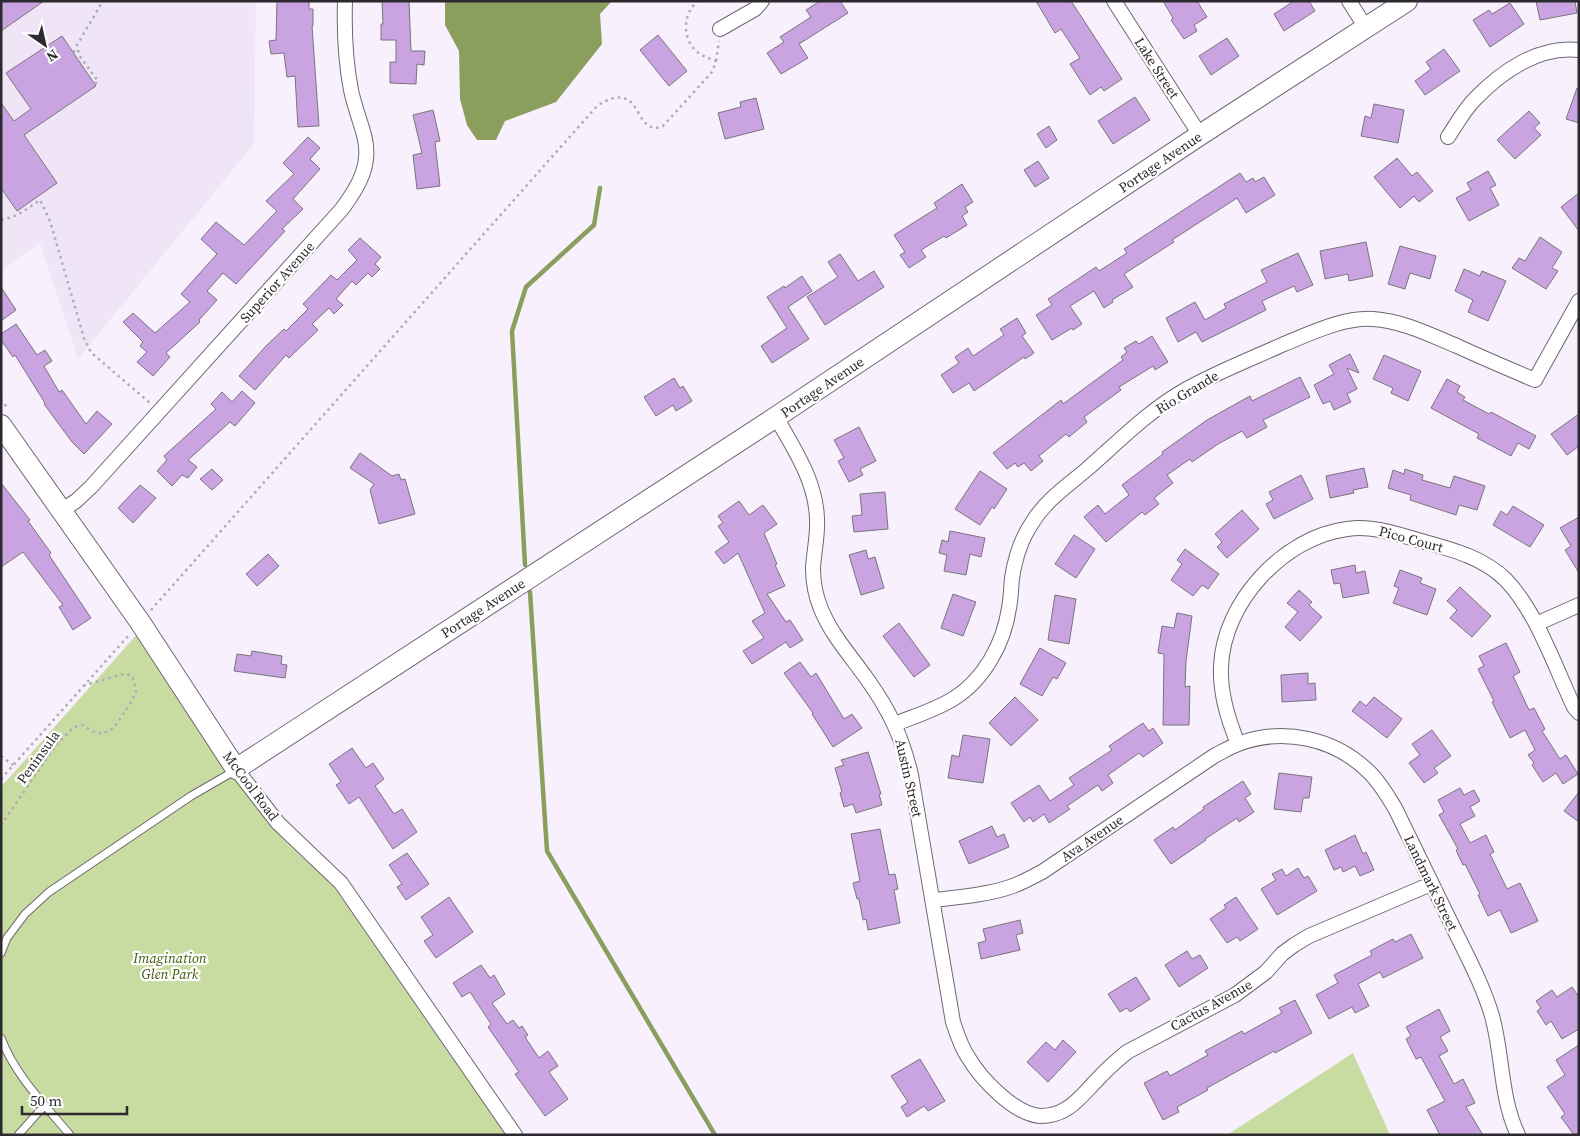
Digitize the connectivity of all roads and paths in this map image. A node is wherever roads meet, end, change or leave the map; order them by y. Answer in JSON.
{"nodes":[{"id":1,"x":103,"y":1,"type":"edge"},
{"id":2,"x":345,"y":1,"type":"edge"},
{"id":3,"x":698,"y":1,"type":"edge"},
{"id":4,"x":762,"y":1,"type":"edge"},
{"id":5,"x":1114,"y":1,"type":"edge"},
{"id":6,"x":1349,"y":1,"type":"edge"},
{"id":7,"x":1407,"y":1,"type":"edge"},
{"id":8,"x":1366,"y":28,"type":"junction"},
{"id":9,"x":720,"y":29,"type":"joint"},
{"id":10,"x":78,"y":49,"type":"junction"},
{"id":11,"x":1579,"y":50,"type":"edge"},
{"id":12,"x":73,"y":52,"type":"dead end"},
{"id":13,"x":716,"y":61,"type":"junction"},
{"id":14,"x":95,"y":84,"type":"dead end"},
{"id":15,"x":1200,"y":135,"type":"junction"},
{"id":16,"x":1448,"y":137,"type":"dead end"},
{"id":17,"x":37,"y":197,"type":"dead end"},
{"id":18,"x":40,"y":200,"type":"junction"},
{"id":19,"x":1,"y":220,"type":"edge"},
{"id":20,"x":1579,"y":301,"type":"edge"},
{"id":21,"x":150,"y":403,"type":"dead end"},
{"id":22,"x":776,"y":417,"type":"junction"},
{"id":23,"x":1,"y":426,"type":"edge"},
{"id":24,"x":61,"y":511,"type":"junction"},
{"id":25,"x":1579,"y":605,"type":"edge"},
{"id":26,"x":140,"y":622,"type":"junction"},
{"id":27,"x":1536,"y":624,"type":"junction"},
{"id":28,"x":84,"y":685,"type":"junction"},
{"id":29,"x":1579,"y":713,"type":"edge"},
{"id":30,"x":895,"y":724,"type":"junction"},
{"id":31,"x":1238,"y":744,"type":"junction"},
{"id":32,"x":1,"y":756,"type":"edge"},
{"id":33,"x":13,"y":765,"type":"junction"},
{"id":34,"x":236,"y":769,"type":"junction"},
{"id":35,"x":1,"y":779,"type":"edge"},
{"id":36,"x":1,"y":825,"type":"edge"},
{"id":37,"x":1431,"y":884,"type":"junction"},
{"id":38,"x":934,"y":900,"type":"junction"},
{"id":39,"x":1,"y":953,"type":"edge"},
{"id":40,"x":1,"y":1038,"type":"edge"},
{"id":41,"x":45,"y":1105,"type":"junction"},
{"id":42,"x":1053,"y":1115,"type":"joint"},
{"id":43,"x":18,"y":1135,"type":"edge"},
{"id":44,"x":70,"y":1135,"type":"edge"},
{"id":45,"x":515,"y":1135,"type":"edge"},
{"id":46,"x":1518,"y":1135,"type":"edge"}],
"edges":[{"from":1,"to":10,"type":"path"},
{"from":2,"to":24,"type":"street","name":"Superior Avenue"},
{"from":3,"to":13,"type":"path"},
{"from":4,"to":9,"type":"street"},
{"from":5,"to":15,"type":"street","name":"Lake Street"},
{"from":6,"to":8,"type":"street"},
{"from":7,"to":8,"type":"street","name":"Portage Avenue"},
{"from":8,"to":15,"type":"street","name":"Portage Avenue"},
{"from":9,"to":13,"type":"path"},
{"from":10,"to":12,"type":"path"},
{"from":10,"to":14,"type":"path"},
{"from":11,"to":16,"type":"street"},
{"from":13,"to":26,"type":"path"},
{"from":15,"to":22,"type":"street","name":"Portage Avenue"},
{"from":17,"to":18,"type":"path"},
{"from":18,"to":19,"type":"path"},
{"from":18,"to":21,"type":"path"},
{"from":20,"to":30,"type":"street","name":"Rio Grande"},
{"from":22,"to":30,"type":"street","name":"Austin Street"},
{"from":22,"to":34,"type":"street","name":"Portage Avenue"},
{"from":23,"to":24,"type":"street","name":"McCool Road"},
{"from":24,"to":26,"type":"street","name":"McCool Road"},
{"from":25,"to":27,"type":"street"},
{"from":26,"to":28,"type":"path"},
{"from":26,"to":34,"type":"street","name":"McCool Road"},
{"from":27,"to":29,"type":"street","name":"Pico Court"},
{"from":27,"to":31,"type":"street","name":"Pico Court"},
{"from":28,"to":33,"type":"path"},
{"from":28,"to":36,"type":"path","name":"Peninsula"},
{"from":30,"to":38,"type":"street","name":"Austin Street"},
{"from":31,"to":37,"type":"street","name":"Landmark Street"},
{"from":31,"to":38,"type":"street","name":"Ava Avenue"},
{"from":32,"to":33,"type":"path"},
{"from":33,"to":35,"type":"path"},
{"from":34,"to":39,"type":"lane"},
{"from":34,"to":45,"type":"street","name":"McCool Road"},
{"from":37,"to":42,"type":"street","name":"Cactus Avenue"},
{"from":37,"to":46,"type":"street","name":"Landmark Street"},
{"from":38,"to":42,"type":"street","name":"Austin Street"},
{"from":40,"to":41,"type":"lane"},
{"from":41,"to":43,"type":"lane"},
{"from":41,"to":44,"type":"lane"}]}
